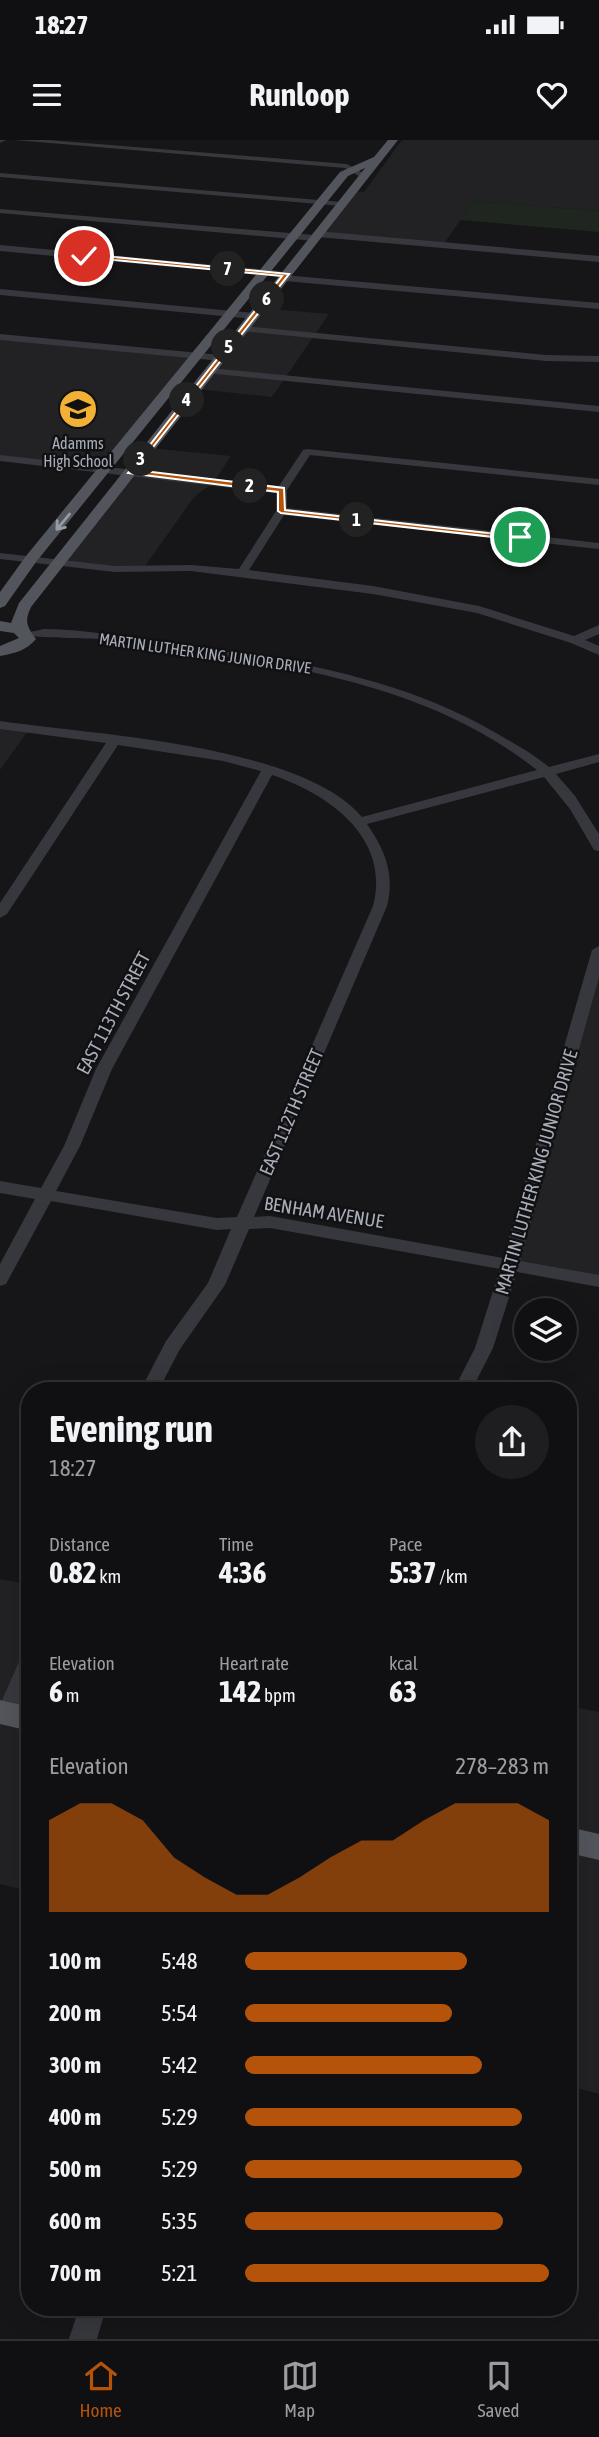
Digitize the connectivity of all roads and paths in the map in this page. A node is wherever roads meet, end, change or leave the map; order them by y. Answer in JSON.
{"nodes":[{"id":1,"x":19,"y":140,"type":"edge"},
{"id":2,"x":393,"y":140,"type":"edge"},
{"id":3,"x":378,"y":159,"type":"junction"},
{"id":4,"x":348,"y":169,"type":"junction"},
{"id":5,"x":0,"y":175,"type":"edge"},
{"id":6,"x":365,"y":176,"type":"junction"},
{"id":7,"x":322,"y":202,"type":"junction"},
{"id":8,"x":342,"y":204,"type":"junction"},
{"id":9,"x":0,"y":211,"type":"edge"},
{"id":10,"x":294,"y":236,"type":"junction"},
{"id":11,"x":316,"y":236,"type":"junction"},
{"id":12,"x":0,"y":248,"type":"edge"},
{"id":13,"x":599,"y":259,"type":"edge"},
{"id":14,"x":264,"y":272,"type":"junction"},
{"id":15,"x":285,"y":276,"type":"junction"},
{"id":16,"x":0,"y":292,"type":"edge"},
{"id":17,"x":599,"y":306,"type":"edge"},
{"id":18,"x":231,"y":314,"type":"junction"},
{"id":19,"x":254,"y":316,"type":"junction"},
{"id":20,"x":243,"y":329,"type":"junction"},
{"id":21,"x":0,"y":337,"type":"edge"},
{"id":22,"x":197,"y":356,"type":"junction"},
{"id":23,"x":221,"y":358,"type":"junction"},
{"id":24,"x":599,"y":359,"type":"edge"},
{"id":25,"x":210,"y":371,"type":"junction"},
{"id":26,"x":599,"y":409,"type":"edge"},
{"id":27,"x":0,"y":458,"type":"edge"},
{"id":28,"x":106,"y":469,"type":"junction"},
{"id":29,"x":130,"y":472,"type":"junction"},
{"id":30,"x":599,"y":482,"type":"edge"},
{"id":31,"x":282,"y":490,"type":"junction"},
{"id":32,"x":281,"y":511,"type":"junction"},
{"id":33,"x":599,"y":546,"type":"edge"},
{"id":34,"x":0,"y":556,"type":"edge"},
{"id":35,"x":31,"y":559,"type":"junction"},
{"id":36,"x":60,"y":563,"type":"junction"},
{"id":37,"x":242,"y":573,"type":"junction"},
{"id":38,"x":0,"y":603,"type":"edge"},
{"id":39,"x":0,"y":626,"type":"edge"},
{"id":40,"x":599,"y":629,"type":"edge"},
{"id":41,"x":24,"y":635,"type":"junction"},
{"id":42,"x":575,"y":640,"type":"junction"},
{"id":43,"x":599,"y":650,"type":"edge"},
{"id":44,"x":0,"y":652,"type":"edge"},
{"id":45,"x":0,"y":725,"type":"edge"},
{"id":46,"x":114,"y":741,"type":"junction"},
{"id":47,"x":599,"y":758,"type":"edge"},
{"id":48,"x":269,"y":768,"type":"junction"},
{"id":49,"x":547,"y":771,"type":"junction"},
{"id":50,"x":362,"y":821,"type":"junction"},
{"id":51,"x":599,"y":848,"type":"edge"},
{"id":52,"x":0,"y":914,"type":"edge"},
{"id":53,"x":599,"y":950,"type":"edge"},
{"id":54,"x":0,"y":1186,"type":"edge"},
{"id":55,"x":46,"y":1194,"type":"junction"},
{"id":56,"x":243,"y":1222,"type":"junction"},
{"id":57,"x":510,"y":1265,"type":"junction"},
{"id":58,"x":0,"y":1280,"type":"edge"},
{"id":59,"x":599,"y":1281,"type":"edge"},
{"id":60,"x":154,"y":1382,"type":"edge"},
{"id":61,"x":467,"y":1382,"type":"edge"},
{"id":62,"x":21,"y":1688,"type":"edge"},
{"id":63,"x":12,"y":1715,"type":"edge"},
{"id":64,"x":577,"y":1842,"type":"edge"},
{"id":65,"x":599,"y":1847,"type":"edge"},
{"id":66,"x":90,"y":2316,"type":"edge"},
{"id":67,"x":83,"y":2339,"type":"edge"}],
"edges":[{"from":1,"to":4,"type":"street"},
{"from":2,"to":3,"type":"main road"},
{"from":3,"to":4,"type":"main road"},
{"from":3,"to":6,"type":"main road"},
{"from":4,"to":6,"type":"street"},
{"from":4,"to":7,"type":"main road"},
{"from":5,"to":7,"type":"street"},
{"from":6,"to":8,"type":"main road"},
{"from":7,"to":8,"type":"street"},
{"from":7,"to":10,"type":"main road"},
{"from":8,"to":11,"type":"main road"},
{"from":9,"to":10,"type":"street"},
{"from":10,"to":11,"type":"street"},
{"from":10,"to":14,"type":"main road"},
{"from":11,"to":13,"type":"street"},
{"from":11,"to":15,"type":"main road"},
{"from":12,"to":14,"type":"street"},
{"from":14,"to":15,"type":"street"},
{"from":14,"to":18,"type":"main road"},
{"from":15,"to":17,"type":"street"},
{"from":15,"to":19,"type":"main road"},
{"from":16,"to":18,"type":"street"},
{"from":18,"to":19,"type":"street"},
{"from":18,"to":22,"type":"main road"},
{"from":19,"to":20,"type":"main road"},
{"from":20,"to":23,"type":"main road"},
{"from":20,"to":24,"type":"street"},
{"from":21,"to":22,"type":"street"},
{"from":22,"to":23,"type":"street"},
{"from":22,"to":28,"type":"main road"},
{"from":23,"to":25,"type":"main road"},
{"from":25,"to":26,"type":"street"},
{"from":25,"to":29,"type":"main road"},
{"from":27,"to":28,"type":"street"},
{"from":28,"to":29,"type":"street"},
{"from":28,"to":35,"type":"main road","one_way":true},
{"from":29,"to":31,"type":"street"},
{"from":29,"to":36,"type":"main road"},
{"from":30,"to":31,"type":"street"},
{"from":31,"to":32,"type":"street"},
{"from":32,"to":33,"type":"street"},
{"from":32,"to":37,"type":"street"},
{"from":34,"to":35,"type":"street"},
{"from":35,"to":36,"type":"street"},
{"from":35,"to":38,"type":"main road"},
{"from":36,"to":37,"type":"street"},
{"from":36,"to":41,"type":"main road"},
{"from":37,"to":42,"type":"street"},
{"from":39,"to":41,"type":"main road"},
{"from":40,"to":42,"type":"street"},
{"from":41,"to":44,"type":"main road"},
{"from":41,"to":49,"type":"street","name":"MARTIN LUTHER KING JUNIOR DRIVE"},
{"from":42,"to":43,"type":"street"},
{"from":45,"to":46,"type":"street"},
{"from":46,"to":48,"type":"street"},
{"from":46,"to":52,"type":"street"},
{"from":47,"to":49,"type":"street"},
{"from":48,"to":50,"type":"street"},
{"from":48,"to":55,"type":"street","name":"EAST 113TH STREET"},
{"from":49,"to":50,"type":"street"},
{"from":49,"to":51,"type":"street","name":"MARTIN LUTHER KING JUNIOR DRIVE"},
{"from":50,"to":56,"type":"street","name":"EAST 112TH STREET"},
{"from":53,"to":57,"type":"street","name":"MARTIN LUTHER KING JUNIOR DRIVE"},
{"from":54,"to":55,"type":"street","name":"BENHAM AVENUE"},
{"from":55,"to":56,"type":"street","name":"BENHAM AVENUE"},
{"from":55,"to":58,"type":"street","name":"EAST 113TH STREET"},
{"from":56,"to":57,"type":"street","name":"BENHAM AVENUE"},
{"from":56,"to":60,"type":"street","name":"EAST 112TH STREET"},
{"from":57,"to":59,"type":"street","name":"BENHAM AVENUE"},
{"from":57,"to":61,"type":"street","name":"MARTIN LUTHER KING JUNIOR DRIVE"},
{"from":62,"to":63,"type":"street"},
{"from":64,"to":65,"type":"main road"},
{"from":66,"to":67,"type":"street"}]}
